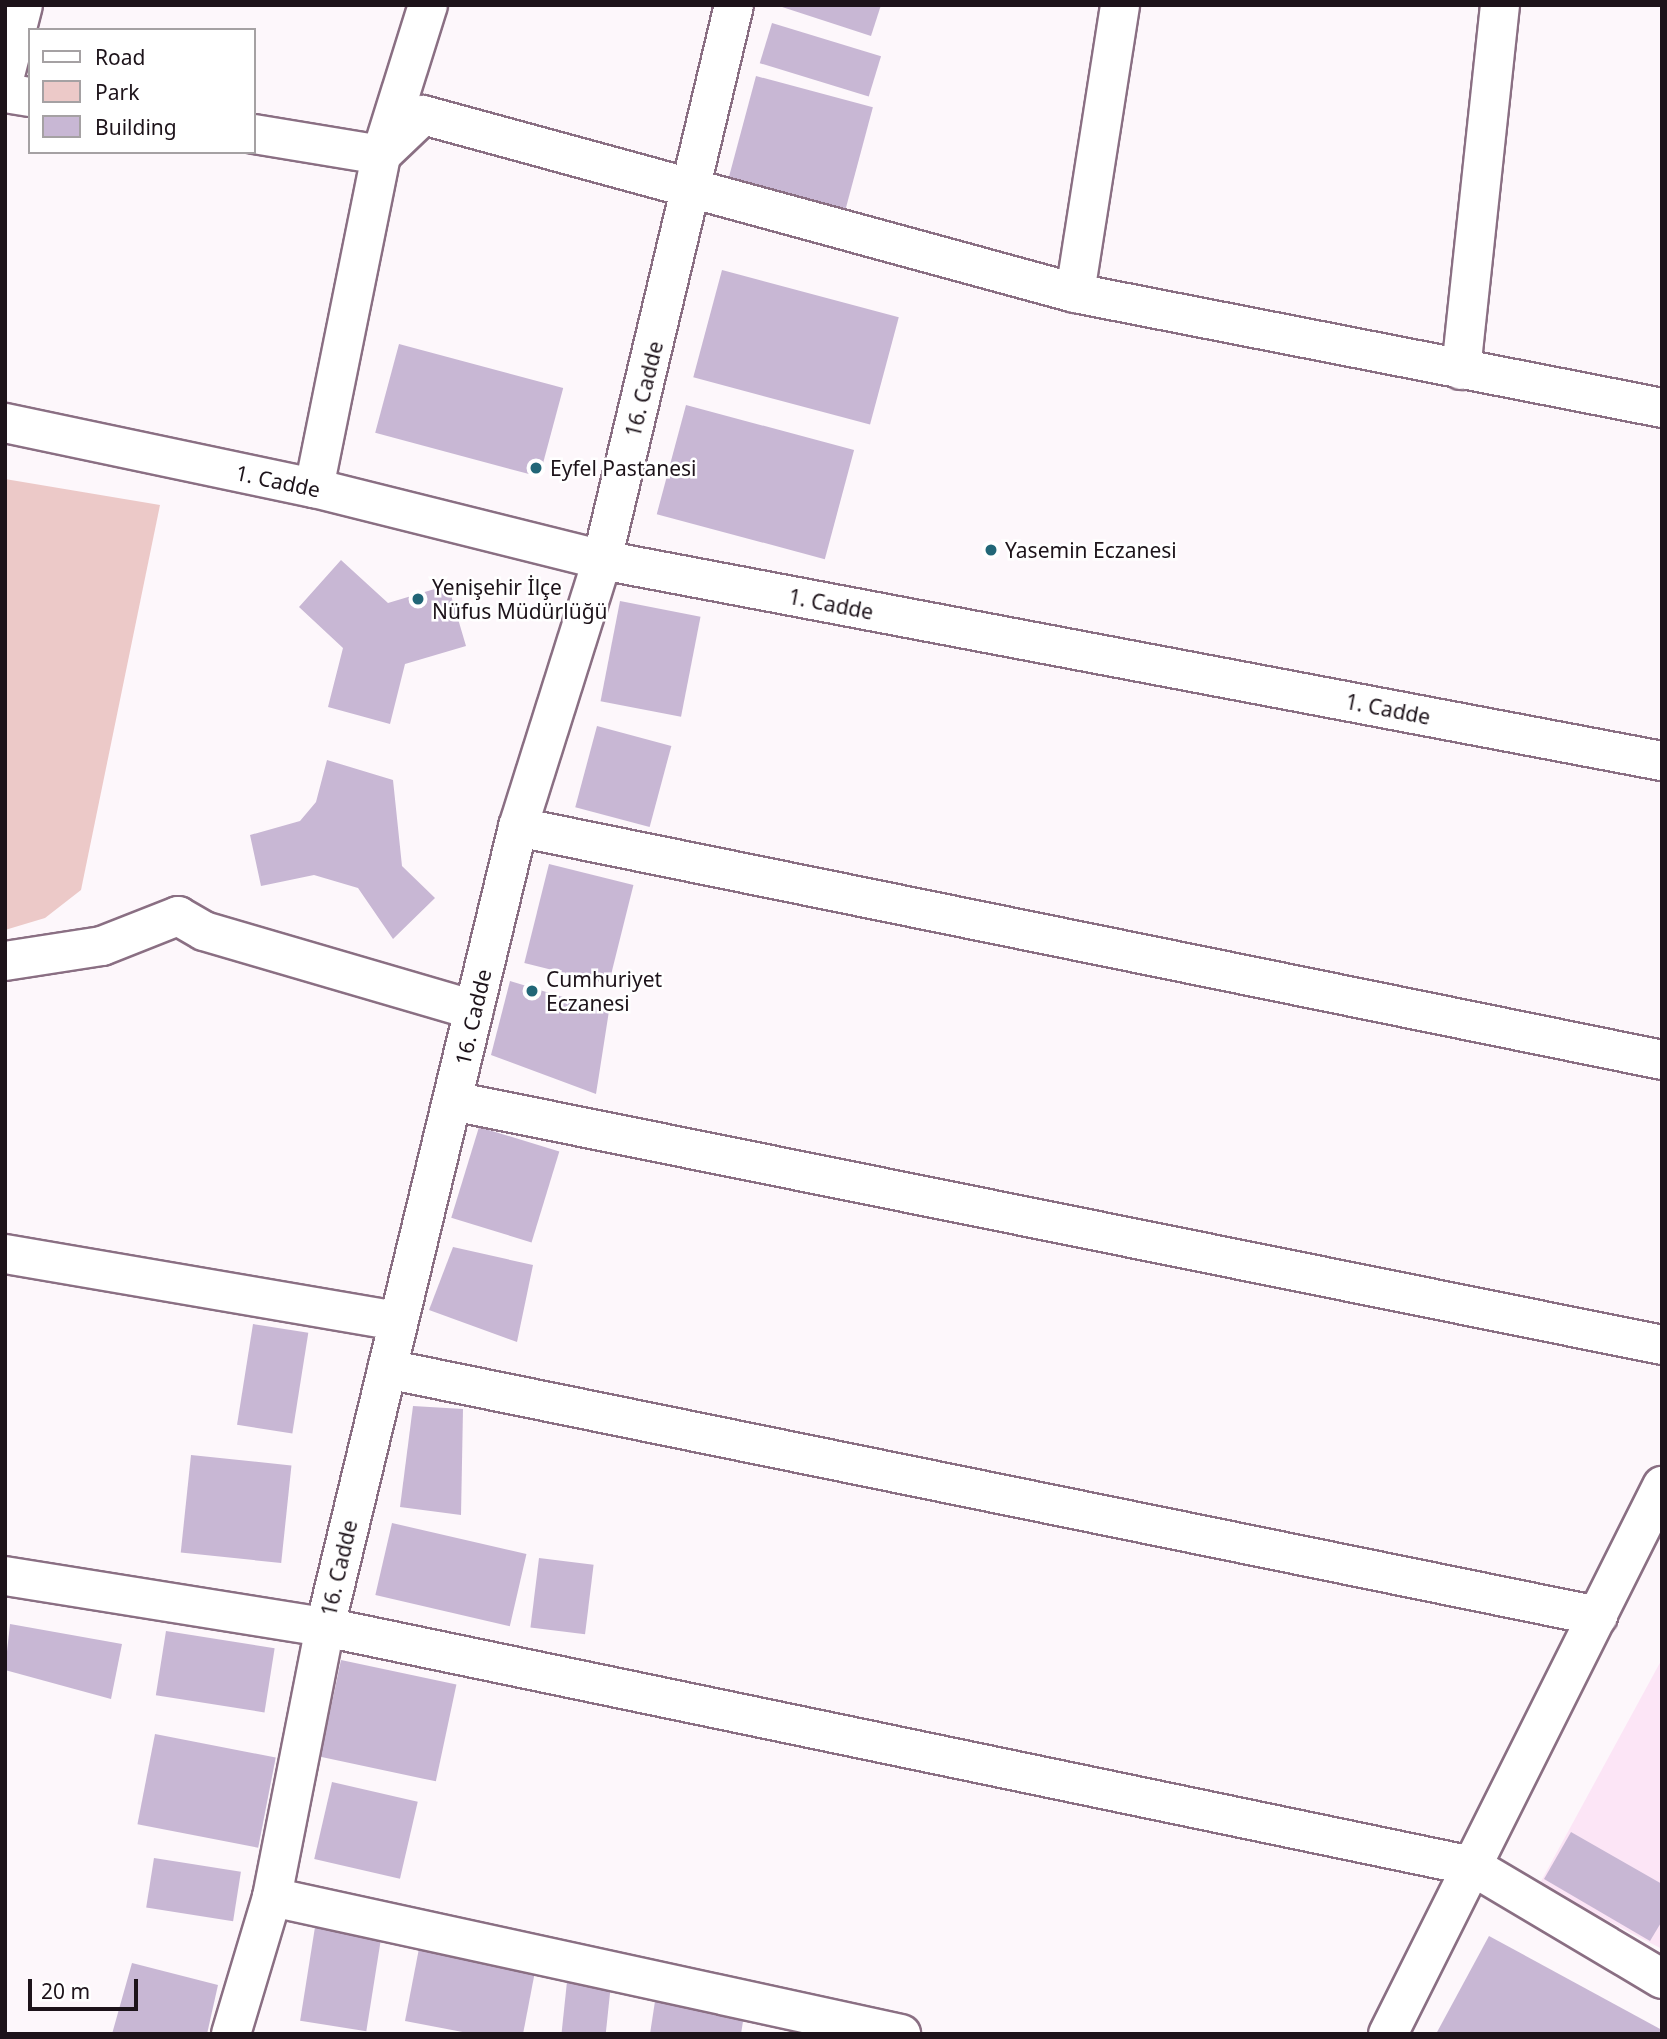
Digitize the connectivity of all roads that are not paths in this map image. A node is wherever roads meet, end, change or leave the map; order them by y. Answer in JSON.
{"nodes":[{"id":1,"x":23,"y":5,"type":"edge"},
{"id":2,"x":429,"y":5,"type":"edge"},
{"id":3,"x":734,"y":5,"type":"edge"},
{"id":4,"x":1120,"y":5,"type":"edge"},
{"id":5,"x":1500,"y":5,"type":"edge"},
{"id":6,"x":5,"y":75,"type":"edge"},
{"id":7,"x":5,"y":93,"type":"edge"},
{"id":8,"x":28,"y":97,"type":"edge"},
{"id":9,"x":256,"y":134,"type":"edge"},
{"id":10,"x":381,"y":155,"type":"junction"},
{"id":11,"x":694,"y":187,"type":"junction"},
{"id":12,"x":1075,"y":293,"type":"junction"},
{"id":13,"x":1461,"y":370,"type":"junction"},
{"id":14,"x":1662,"y":408,"type":"edge"},
{"id":15,"x":5,"y":423,"type":"edge"},
{"id":16,"x":314,"y":488,"type":"junction"},
{"id":17,"x":602,"y":560,"type":"junction"},
{"id":18,"x":1662,"y":761,"type":"edge"},
{"id":19,"x":518,"y":827,"type":"junction"},
{"id":20,"x":5,"y":961,"type":"edge"},
{"id":21,"x":474,"y":1010,"type":"junction"},
{"id":22,"x":1662,"y":1060,"type":"edge"},
{"id":23,"x":453,"y":1101,"type":"junction"},
{"id":24,"x":5,"y":1255,"type":"edge"},
{"id":25,"x":397,"y":1321,"type":"junction"},
{"id":26,"x":1662,"y":1345,"type":"edge"},
{"id":27,"x":387,"y":1369,"type":"junction"},
{"id":28,"x":1662,"y":1486,"type":"edge"},
{"id":29,"x":5,"y":1576,"type":"edge"},
{"id":30,"x":1598,"y":1616,"type":"junction"},
{"id":31,"x":326,"y":1627,"type":"junction"},
{"id":32,"x":1472,"y":1866,"type":"junction"},
{"id":33,"x":272,"y":1897,"type":"junction"},
{"id":34,"x":1662,"y":1979,"type":"edge"},
{"id":35,"x":231,"y":2034,"type":"edge"},
{"id":36,"x":901,"y":2034,"type":"edge"},
{"id":37,"x":1388,"y":2034,"type":"edge"}],
"edges":[{"from":1,"to":6,"type":"street"},
{"from":2,"to":10,"type":"street"},
{"from":3,"to":11,"type":"street","name":"16. Cadde"},
{"from":4,"to":12,"type":"street"},
{"from":5,"to":13,"type":"street"},
{"from":7,"to":8,"type":"street"},
{"from":9,"to":10,"type":"street"},
{"from":10,"to":11,"type":"street"},
{"from":10,"to":16,"type":"street"},
{"from":11,"to":12,"type":"street"},
{"from":11,"to":17,"type":"street","name":"16. Cadde"},
{"from":12,"to":13,"type":"street"},
{"from":13,"to":14,"type":"street"},
{"from":15,"to":16,"type":"street","name":"1. Cadde"},
{"from":16,"to":17,"type":"street","name":"1. Cadde"},
{"from":17,"to":18,"type":"street","name":"1. Cadde"},
{"from":17,"to":19,"type":"street","name":"16. Cadde"},
{"from":19,"to":21,"type":"street","name":"16. Cadde"},
{"from":19,"to":22,"type":"street"},
{"from":20,"to":21,"type":"street"},
{"from":21,"to":23,"type":"street","name":"16. Cadde"},
{"from":23,"to":25,"type":"street","name":"16. Cadde"},
{"from":23,"to":26,"type":"street"},
{"from":24,"to":25,"type":"street"},
{"from":25,"to":27,"type":"street","name":"16. Cadde"},
{"from":27,"to":30,"type":"street"},
{"from":27,"to":31,"type":"street","name":"16. Cadde"},
{"from":28,"to":30,"type":"street"},
{"from":29,"to":31,"type":"street"},
{"from":30,"to":32,"type":"street"},
{"from":31,"to":32,"type":"street"},
{"from":31,"to":33,"type":"street","name":"16. Cadde"},
{"from":32,"to":34,"type":"street"},
{"from":32,"to":37,"type":"street"},
{"from":33,"to":35,"type":"street","name":"16. Cadde"},
{"from":33,"to":36,"type":"street"}]}
